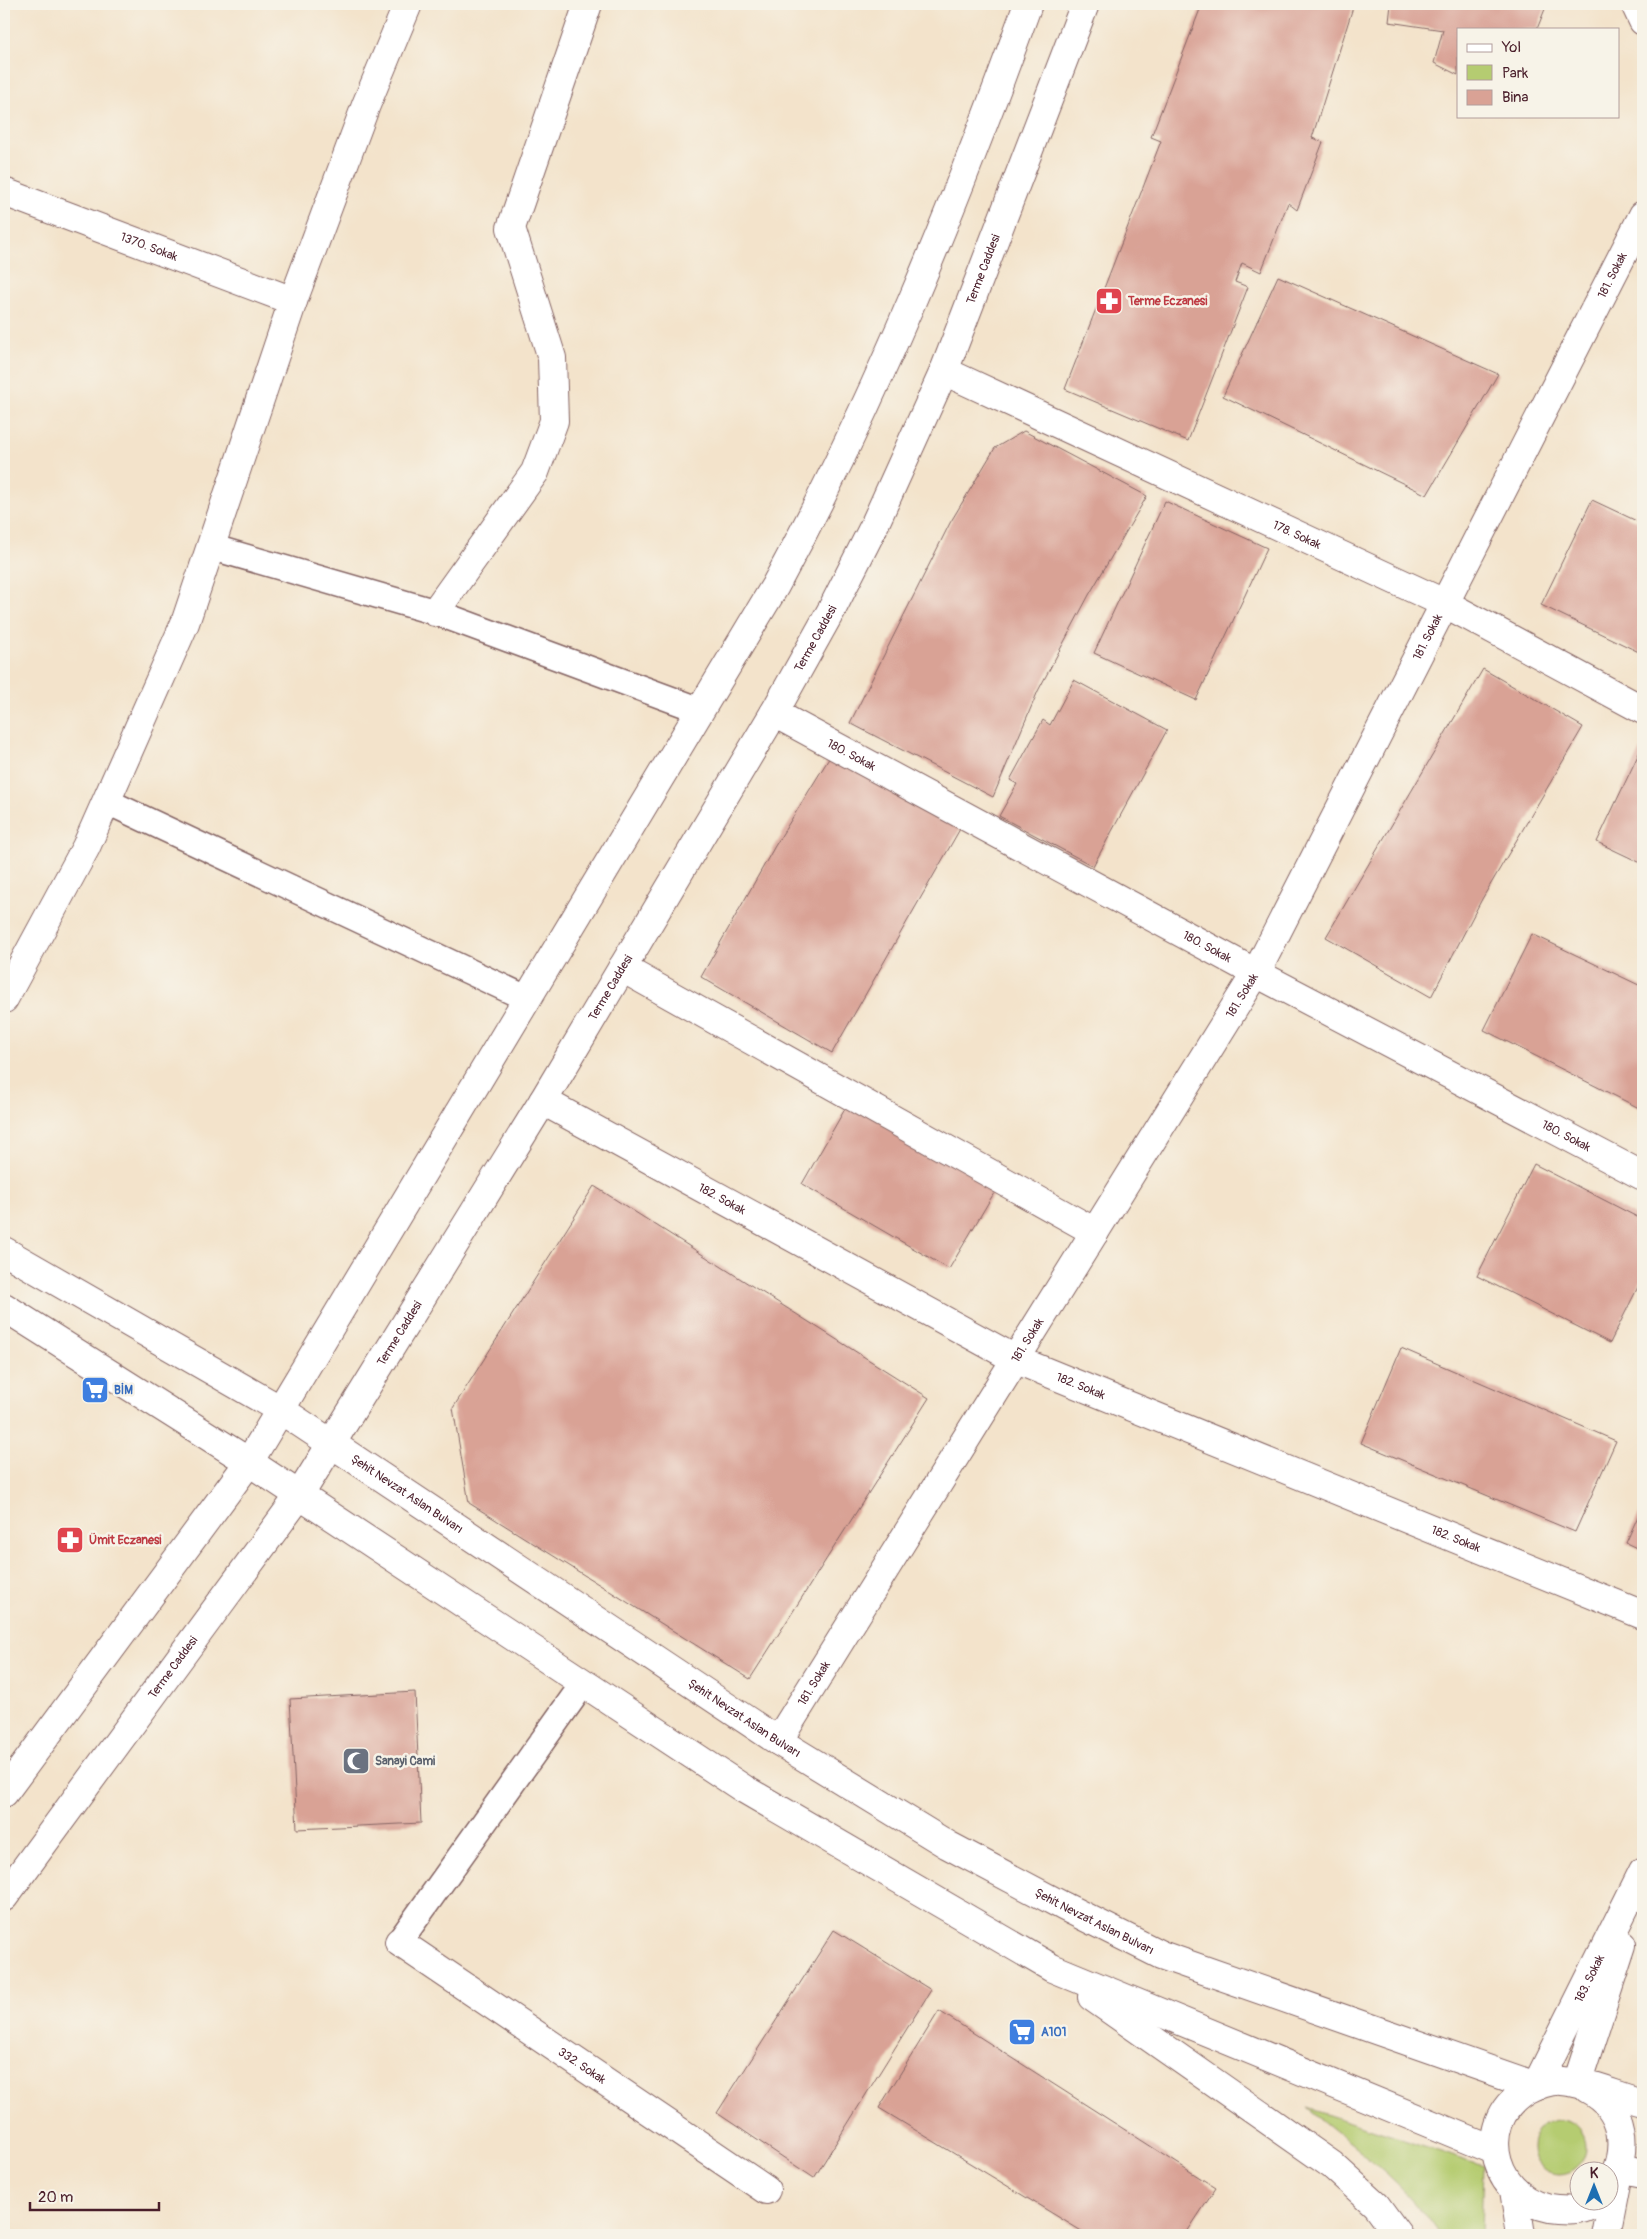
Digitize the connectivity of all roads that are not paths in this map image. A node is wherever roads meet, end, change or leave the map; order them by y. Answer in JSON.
{"nodes":[{"id":1,"x":408,"y":4,"type":"edge"},
{"id":2,"x":588,"y":4,"type":"edge"},
{"id":3,"x":1028,"y":4,"type":"edge"},
{"id":4,"x":1085,"y":4,"type":"edge"},
{"id":5,"x":1636,"y":4,"type":"edge"},
{"id":6,"x":1643,"y":21,"type":"edge"},
{"id":7,"x":4,"y":192,"type":"edge"},
{"id":8,"x":1643,"y":215,"type":"edge"},
{"id":9,"x":293,"y":302,"type":"junction"},
{"id":10,"x":944,"y":371,"type":"junction"},
{"id":11,"x":211,"y":547,"type":"junction"},
{"id":12,"x":1444,"y":603,"type":"junction"},
{"id":13,"x":435,"y":612,"type":"junction"},
{"id":14,"x":700,"y":710,"type":"junction"},
{"id":15,"x":1643,"y":710,"type":"edge"},
{"id":16,"x":774,"y":712,"type":"junction"},
{"id":17,"x":106,"y":801,"type":"junction"},
{"id":18,"x":622,"y":968,"type":"junction"},
{"id":19,"x":1256,"y":973,"type":"junction"},
{"id":20,"x":4,"y":999,"type":"edge"},
{"id":21,"x":528,"y":999,"type":"junction"},
{"id":22,"x":543,"y":1101,"type":"junction"},
{"id":23,"x":1643,"y":1176,"type":"edge"},
{"id":24,"x":1096,"y":1232,"type":"junction"},
{"id":25,"x":4,"y":1251,"type":"edge"},
{"id":26,"x":4,"y":1307,"type":"edge"},
{"id":27,"x":1017,"y":1360,"type":"junction"},
{"id":28,"x":281,"y":1410,"type":"junction"},
{"id":29,"x":332,"y":1445,"type":"junction"},
{"id":30,"x":249,"y":1462,"type":"junction"},
{"id":31,"x":299,"y":1496,"type":"junction"},
{"id":32,"x":1643,"y":1615,"type":"edge"},
{"id":33,"x":583,"y":1684,"type":"junction"},
{"id":34,"x":778,"y":1741,"type":"junction"},
{"id":35,"x":4,"y":1793,"type":"edge"},
{"id":36,"x":1643,"y":1871,"type":"edge"},
{"id":37,"x":1643,"y":1879,"type":"edge"},
{"id":38,"x":4,"y":1897,"type":"edge"},
{"id":39,"x":399,"y":1942,"type":"joint"},
{"id":40,"x":1052,"y":1968,"type":"junction"},
{"id":41,"x":1577,"y":2083,"type":"junction"},
{"id":42,"x":1536,"y":2086,"type":"junction"},
{"id":43,"x":1643,"y":2103,"type":"edge"},
{"id":44,"x":1494,"y":2150,"type":"junction"},
{"id":45,"x":1624,"y":2175,"type":"edge"},
{"id":46,"x":766,"y":2190,"type":"dead end"},
{"id":47,"x":1514,"y":2190,"type":"junction"},
{"id":48,"x":1570,"y":2210,"type":"edge"},
{"id":49,"x":1398,"y":2235,"type":"edge"},
{"id":50,"x":1521,"y":2235,"type":"edge"},
{"id":51,"x":1606,"y":2235,"type":"edge"}],
"edges":[{"from":1,"to":9,"type":"main road"},
{"from":2,"to":13,"type":"main road"},
{"from":3,"to":14,"type":"main road"},
{"from":4,"to":10,"type":"main road","name":"Terme Caddesi"},
{"from":5,"to":6,"type":"main road"},
{"from":7,"to":9,"type":"main road","name":"1370. Sokak"},
{"from":8,"to":12,"type":"main road","name":"181. Sokak"},
{"from":9,"to":11,"type":"main road"},
{"from":10,"to":12,"type":"main road","name":"178. Sokak"},
{"from":10,"to":16,"type":"main road","name":"Terme Caddesi"},
{"from":11,"to":13,"type":"lane"},
{"from":11,"to":17,"type":"main road"},
{"from":12,"to":15,"type":"main road","name":"178. Sokak"},
{"from":12,"to":19,"type":"main road","name":"181. Sokak"},
{"from":13,"to":14,"type":"lane"},
{"from":14,"to":21,"type":"main road"},
{"from":16,"to":18,"type":"main road","name":"Terme Caddesi"},
{"from":16,"to":19,"type":"main road","name":"180. Sokak"},
{"from":17,"to":20,"type":"main road"},
{"from":17,"to":21,"type":"lane"},
{"from":18,"to":22,"type":"main road","name":"Terme Caddesi"},
{"from":18,"to":24,"type":"main road"},
{"from":19,"to":23,"type":"main road","name":"180. Sokak"},
{"from":19,"to":24,"type":"main road","name":"181. Sokak"},
{"from":21,"to":28,"type":"main road"},
{"from":22,"to":27,"type":"main road","name":"182. Sokak"},
{"from":22,"to":29,"type":"main road","name":"Terme Caddesi"},
{"from":24,"to":27,"type":"main road","name":"181. Sokak"},
{"from":25,"to":28,"type":"main road","name":"Şehit Nevzat Aslan Bulvarı"},
{"from":26,"to":30,"type":"main road"},
{"from":27,"to":32,"type":"main road","name":"182. Sokak"},
{"from":27,"to":34,"type":"main road","name":"181. Sokak"},
{"from":28,"to":29,"type":"main road","name":"Şehit Nevzat Aslan Bulvarı"},
{"from":28,"to":30,"type":"main road"},
{"from":29,"to":31,"type":"main road","name":"Terme Caddesi"},
{"from":29,"to":34,"type":"main road","name":"Şehit Nevzat Aslan Bulvarı"},
{"from":30,"to":31,"type":"main road"},
{"from":30,"to":35,"type":"main road"},
{"from":31,"to":33,"type":"main road"},
{"from":31,"to":38,"type":"main road","name":"Terme Caddesi"},
{"from":33,"to":39,"type":"lane"},
{"from":33,"to":40,"type":"main road"},
{"from":34,"to":42,"type":"main road","name":"Şehit Nevzat Aslan Bulvarı"},
{"from":36,"to":42,"type":"main road","name":"183. Sokak"},
{"from":37,"to":41,"type":"main road"},
{"from":39,"to":46,"type":"main road","name":"332. Sokak"},
{"from":40,"to":44,"type":"main road"},
{"from":40,"to":49,"type":"main road"},
{"from":41,"to":42,"type":"main road"},
{"from":41,"to":43,"type":"main road"},
{"from":41,"to":45,"type":"main road"},
{"from":42,"to":44,"type":"main road"},
{"from":44,"to":47,"type":"main road"},
{"from":45,"to":51,"type":"main road"},
{"from":47,"to":48,"type":"main road"},
{"from":47,"to":50,"type":"main road"}]}
